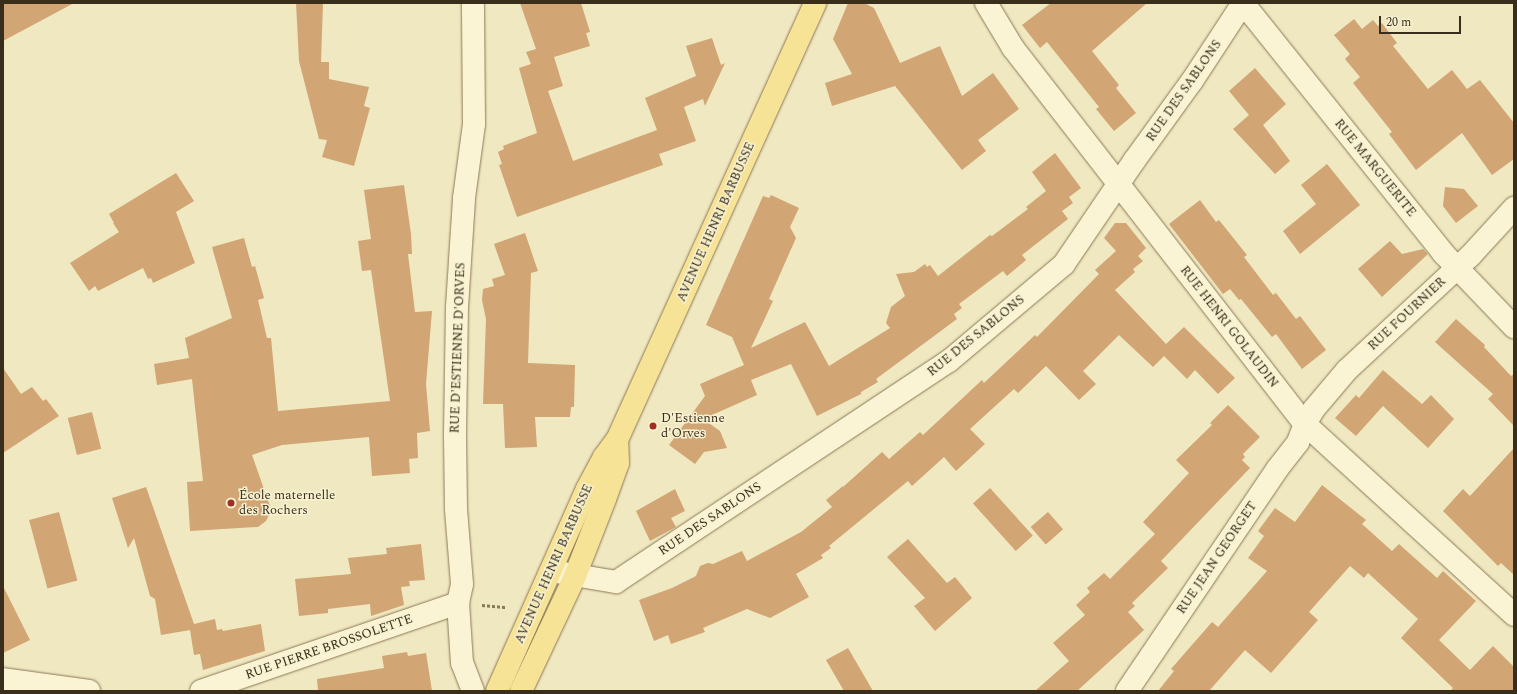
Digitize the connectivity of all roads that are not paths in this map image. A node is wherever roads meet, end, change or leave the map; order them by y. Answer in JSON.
{"nodes":[{"id":1,"x":473,"y":3,"type":"edge"},
{"id":2,"x":815,"y":3,"type":"edge"},
{"id":3,"x":986,"y":3,"type":"edge"},
{"id":4,"x":1243,"y":3,"type":"edge"},
{"id":5,"x":1119,"y":185,"type":"junction"},
{"id":6,"x":1514,"y":208,"type":"edge"},
{"id":7,"x":1457,"y":267,"type":"junction"},
{"id":8,"x":1514,"y":327,"type":"edge"},
{"id":9,"x":1305,"y":424,"type":"junction"},
{"id":10,"x":618,"y":440,"type":"junction"},
{"id":11,"x":551,"y":571,"type":"junction"},
{"id":12,"x":575,"y":576,"type":"junction"},
{"id":13,"x":458,"y":603,"type":"junction"},
{"id":14,"x":1514,"y":615,"type":"edge"},
{"id":15,"x":3,"y":679,"type":"edge"},
{"id":16,"x":89,"y":691,"type":"edge"},
{"id":17,"x":201,"y":691,"type":"edge"},
{"id":18,"x":473,"y":691,"type":"edge"},
{"id":19,"x":497,"y":691,"type":"edge"},
{"id":20,"x":521,"y":691,"type":"edge"},
{"id":21,"x":1127,"y":691,"type":"edge"}],
"edges":[{"from":1,"to":13,"type":"street","name":"RUE D'ESTIENNE D'ORVES"},
{"from":2,"to":10,"type":"main road","name":"AVENUE HENRI BARBUSSE"},
{"from":3,"to":5,"type":"street","name":"RUE HENRI GOLAUDIN"},
{"from":4,"to":5,"type":"street","name":"RUE DES SABLONS"},
{"from":4,"to":7,"type":"street","name":"RUE MARGUERITE"},
{"from":5,"to":9,"type":"street","name":"RUE HENRI GOLAUDIN"},
{"from":5,"to":12,"type":"street","name":"RUE DES SABLONS"},
{"from":6,"to":7,"type":"street","name":"RUE FOURNIER"},
{"from":7,"to":8,"type":"street","name":"RUE MARGUERITE"},
{"from":7,"to":9,"type":"street","name":"RUE FOURNIER"},
{"from":9,"to":14,"type":"street","name":"RUE HENRI GOLAUDIN"},
{"from":9,"to":21,"type":"street","name":"RUE JEAN GEORGET"},
{"from":10,"to":11,"type":"main road","name":"AVENUE HENRI BARBUSSE"},
{"from":10,"to":12,"type":"main road","name":"AVENUE HENRI BARBUSSE"},
{"from":11,"to":12,"type":"street","name":"RUE DES SABLONS"},
{"from":11,"to":19,"type":"main road","name":"AVENUE HENRI BARBUSSE"},
{"from":12,"to":20,"type":"main road","name":"AVENUE HENRI BARBUSSE"},
{"from":13,"to":17,"type":"street","name":"RUE PIERRE BROSSOLETTE"},
{"from":13,"to":18,"type":"street","name":"RUE D'ESTIENNE D'ORVES"},
{"from":15,"to":16,"type":"street"}]}
